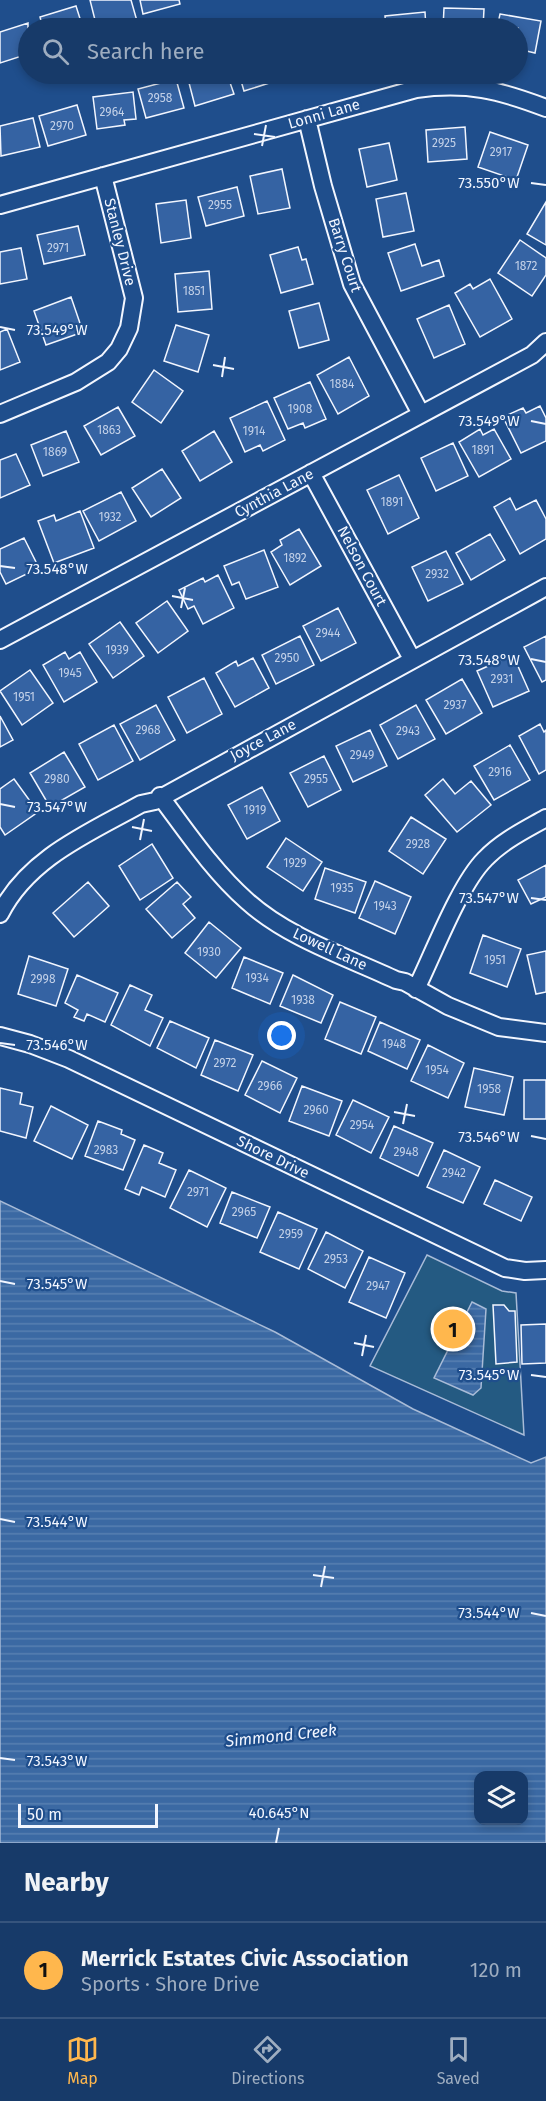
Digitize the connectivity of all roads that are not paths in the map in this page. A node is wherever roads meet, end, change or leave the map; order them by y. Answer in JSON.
{"nodes":[{"id":1,"x":546,"y":108,"type":"edge"},
{"id":2,"x":307,"y":119,"type":"junction"},
{"id":3,"x":103,"y":176,"type":"junction"},
{"id":4,"x":0,"y":205,"type":"edge"},
{"id":5,"x":546,"y":342,"type":"edge"},
{"id":6,"x":0,"y":414,"type":"edge"},
{"id":7,"x":421,"y":414,"type":"junction"},
{"id":8,"x":311,"y":473,"type":"junction"},
{"id":9,"x":546,"y":587,"type":"edge"},
{"id":10,"x":0,"y":640,"type":"edge"},
{"id":11,"x":412,"y":659,"type":"junction"},
{"id":12,"x":160,"y":796,"type":"junction"},
{"id":13,"x":546,"y":818,"type":"edge"},
{"id":14,"x":0,"y":914,"type":"edge"},
{"id":15,"x":416,"y":989,"type":"junction"},
{"id":16,"x":546,"y":1033,"type":"edge"},
{"id":17,"x":0,"y":1036,"type":"edge"},
{"id":18,"x":546,"y":1270,"type":"edge"}],
"edges":[{"from":1,"to":2,"type":"street","name":"Lonni Lane"},
{"from":2,"to":3,"type":"street","name":"Lonni Lane"},
{"from":2,"to":7,"type":"street","name":"Barry Court"},
{"from":3,"to":4,"type":"street","name":"Lonni Lane"},
{"from":3,"to":6,"type":"street","name":"Stanley Drive"},
{"from":5,"to":7,"type":"street","name":"Cynthia Lane"},
{"from":7,"to":8,"type":"street","name":"Cynthia Lane"},
{"from":8,"to":10,"type":"street","name":"Cynthia Lane"},
{"from":8,"to":11,"type":"street","name":"Nelson Court"},
{"from":9,"to":11,"type":"street","name":"Joyce Lane"},
{"from":11,"to":12,"type":"street","name":"Joyce Lane"},
{"from":12,"to":14,"type":"street","name":"Joyce Lane"},
{"from":12,"to":15,"type":"street","name":"Lowell Lane"},
{"from":13,"to":15,"type":"street"},
{"from":15,"to":16,"type":"street","name":"Lowell Lane"},
{"from":17,"to":18,"type":"street","name":"Shore Drive"}]}
